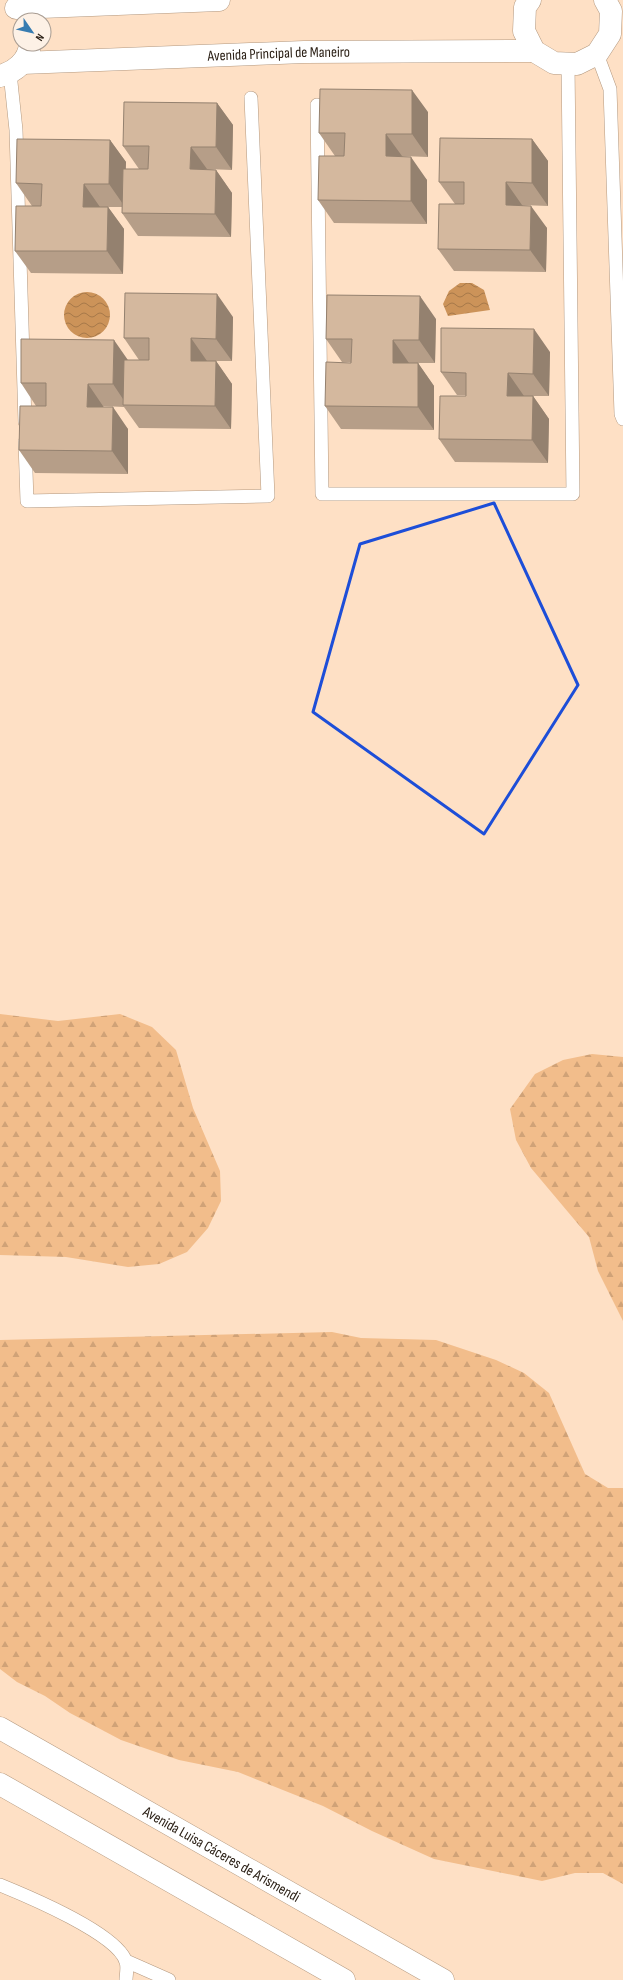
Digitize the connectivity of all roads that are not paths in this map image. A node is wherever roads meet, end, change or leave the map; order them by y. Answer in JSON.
{"nodes":[{"id":1,"x":219,"y":0,"type":"edge"},
{"id":2,"x":530,"y":0,"type":"edge"},
{"id":3,"x":605,"y":0,"type":"edge"},
{"id":4,"x":14,"y":9,"type":"edge"},
{"id":5,"x":616,"y":34,"type":"edge"},
{"id":6,"x":534,"y":51,"type":"junction"},
{"id":7,"x":597,"y":54,"type":"junction"},
{"id":8,"x":16,"y":64,"type":"edge"},
{"id":9,"x":568,"y":64,"type":"junction"},
{"id":10,"x":251,"y":98,"type":"dead end"},
{"id":11,"x":317,"y":105,"type":"dead end"},
{"id":12,"x":623,"y":419,"type":"edge"},
{"id":13,"x":0,"y":1728,"type":"edge"},
{"id":14,"x":0,"y":1784,"type":"edge"},
{"id":15,"x":0,"y":1797,"type":"edge"},
{"id":16,"x":159,"y":1875,"type":"junction"},
{"id":17,"x":0,"y":1885,"type":"edge"},
{"id":18,"x":126,"y":1961,"type":"junction"},
{"id":19,"x":126,"y":1980,"type":"edge"},
{"id":20,"x":169,"y":1980,"type":"edge"},
{"id":21,"x":344,"y":1980,"type":"edge"},
{"id":22,"x":443,"y":1980,"type":"edge"}],
"edges":[{"from":1,"to":4,"type":"street"},
{"from":2,"to":6,"type":"street"},
{"from":3,"to":5,"type":"street"},
{"from":5,"to":7,"type":"street"},
{"from":6,"to":8,"type":"street","name":"Avenida Principal de Maneiro"},
{"from":6,"to":9,"type":"street"},
{"from":7,"to":9,"type":"street"},
{"from":7,"to":12,"type":"lane"},
{"from":8,"to":10,"type":"lane"},
{"from":9,"to":11,"type":"lane"},
{"from":13,"to":22,"type":"street","name":"Avenida Luisa Cáceres de Arismendi"},
{"from":14,"to":16,"type":"street"},
{"from":15,"to":16,"type":"lane"},
{"from":16,"to":21,"type":"street"},
{"from":17,"to":18,"type":"lane"},
{"from":18,"to":19,"type":"lane"},
{"from":18,"to":20,"type":"lane"}]}
